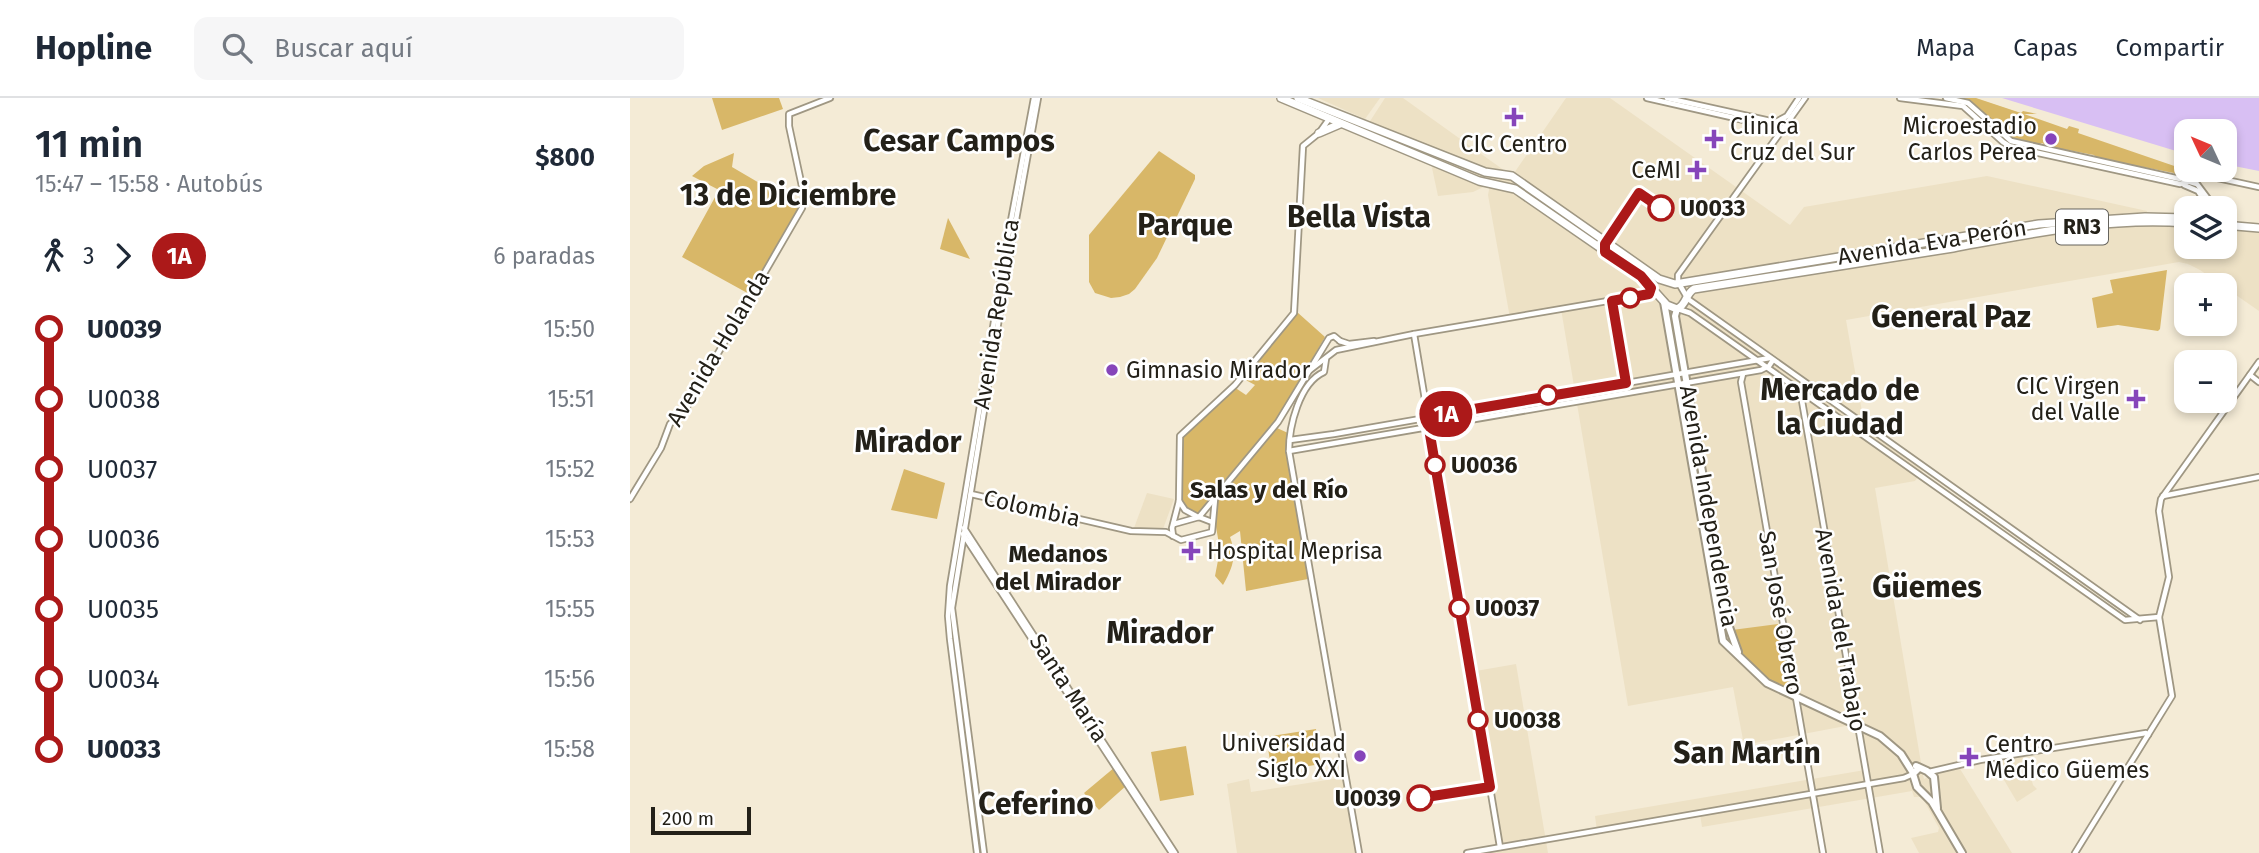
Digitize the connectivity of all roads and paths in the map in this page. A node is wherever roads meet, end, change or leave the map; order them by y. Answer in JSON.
{"nodes":[{"id":1,"x":830,"y":98,"type":"edge"},
{"id":2,"x":1036,"y":98,"type":"edge"},
{"id":3,"x":1281,"y":98,"type":"edge"},
{"id":4,"x":1298,"y":98,"type":"edge"},
{"id":5,"x":1647,"y":98,"type":"edge"},
{"id":6,"x":1667,"y":98,"type":"edge"},
{"id":7,"x":1799,"y":98,"type":"edge"},
{"id":8,"x":1805,"y":98,"type":"edge"},
{"id":9,"x":1900,"y":98,"type":"edge"},
{"id":10,"x":1946,"y":98,"type":"edge"},
{"id":11,"x":1324,"y":113,"type":"junction"},
{"id":12,"x":1341,"y":124,"type":"junction"},
{"id":13,"x":1774,"y":125,"type":"junction"},
{"id":14,"x":1783,"y":128,"type":"junction"},
{"id":15,"x":1319,"y":133,"type":"junction"},
{"id":16,"x":1476,"y":169,"type":"junction"},
{"id":17,"x":1474,"y":178,"type":"junction"},
{"id":18,"x":2174,"y":181,"type":"edge"},
{"id":19,"x":2174,"y":181,"type":"edge"},
{"id":20,"x":2180,"y":182,"type":"edge"},
{"id":21,"x":2192,"y":182,"type":"edge"},
{"id":22,"x":2237,"y":182,"type":"edge"},
{"id":23,"x":2197,"y":184,"type":"joint"},
{"id":24,"x":2259,"y":187,"type":"edge"},
{"id":25,"x":2201,"y":196,"type":"edge"},
{"id":26,"x":2206,"y":196,"type":"edge"},
{"id":27,"x":2174,"y":218,"type":"edge"},
{"id":28,"x":2174,"y":223,"type":"edge"},
{"id":29,"x":2237,"y":223,"type":"edge"},
{"id":30,"x":2259,"y":225,"type":"edge"},
{"id":31,"x":2026,"y":226,"type":"junction"},
{"id":32,"x":2012,"y":236,"type":"junction"},
{"id":33,"x":1680,"y":285,"type":"junction"},
{"id":34,"x":1651,"y":286,"type":"junction"},
{"id":35,"x":1687,"y":296,"type":"junction"},
{"id":36,"x":1664,"y":302,"type":"junction"},
{"id":37,"x":1677,"y":309,"type":"junction"},
{"id":38,"x":1411,"y":335,"type":"junction"},
{"id":39,"x":1340,"y":341,"type":"junction"},
{"id":40,"x":1326,"y":343,"type":"junction"},
{"id":41,"x":1335,"y":350,"type":"junction"},
{"id":42,"x":1321,"y":351,"type":"junction"},
{"id":43,"x":1772,"y":359,"type":"junction"},
{"id":44,"x":1755,"y":360,"type":"junction"},
{"id":45,"x":1324,"y":362,"type":"junction"},
{"id":46,"x":2259,"y":362,"type":"edge"},
{"id":47,"x":1764,"y":369,"type":"junction"},
{"id":48,"x":1310,"y":370,"type":"junction"},
{"id":49,"x":1685,"y":373,"type":"junction"},
{"id":50,"x":1744,"y":373,"type":"junction"},
{"id":51,"x":1676,"y":374,"type":"junction"},
{"id":52,"x":2250,"y":375,"type":"junction"},
{"id":53,"x":2259,"y":382,"type":"edge"},
{"id":54,"x":1687,"y":383,"type":"junction"},
{"id":55,"x":1678,"y":384,"type":"junction"},
{"id":56,"x":1795,"y":389,"type":"junction"},
{"id":57,"x":1427,"y":417,"type":"junction"},
{"id":58,"x":1428,"y":428,"type":"junction"},
{"id":59,"x":1290,"y":440,"type":"junction"},
{"id":60,"x":1289,"y":452,"type":"junction"},
{"id":61,"x":2259,"y":477,"type":"edge"},
{"id":62,"x":969,"y":493,"type":"junction"},
{"id":63,"x":2162,"y":496,"type":"junction"},
{"id":64,"x":630,"y":499,"type":"edge"},
{"id":65,"x":1215,"y":499,"type":"junction"},
{"id":66,"x":1179,"y":501,"type":"junction"},
{"id":67,"x":1199,"y":517,"type":"junction"},
{"id":68,"x":1213,"y":523,"type":"junction"},
{"id":69,"x":1173,"y":525,"type":"junction"},
{"id":70,"x":962,"y":530,"type":"junction"},
{"id":71,"x":1173,"y":536,"type":"junction"},
{"id":72,"x":2159,"y":617,"type":"junction"},
{"id":73,"x":2140,"y":620,"type":"junction"},
{"id":74,"x":1732,"y":637,"type":"junction"},
{"id":75,"x":1727,"y":646,"type":"junction"},
{"id":76,"x":1745,"y":662,"type":"junction"},
{"id":77,"x":1796,"y":697,"type":"junction"},
{"id":78,"x":1856,"y":724,"type":"junction"},
{"id":79,"x":2148,"y":735,"type":"junction"},
{"id":80,"x":1901,"y":754,"type":"junction"},
{"id":81,"x":1946,"y":767,"type":"junction"},
{"id":82,"x":1919,"y":768,"type":"junction"},
{"id":83,"x":1929,"y":772,"type":"junction"},
{"id":84,"x":1913,"y":774,"type":"junction"},
{"id":85,"x":1904,"y":778,"type":"junction"},
{"id":86,"x":1868,"y":783,"type":"junction"},
{"id":87,"x":1915,"y":784,"type":"junction"},
{"id":88,"x":1936,"y":784,"type":"junction"},
{"id":89,"x":1811,"y":793,"type":"junction"},
{"id":90,"x":1924,"y":794,"type":"junction"},
{"id":91,"x":1938,"y":813,"type":"junction"},
{"id":92,"x":1500,"y":848,"type":"junction"},
{"id":93,"x":977,"y":853,"type":"edge"},
{"id":94,"x":984,"y":853,"type":"edge"},
{"id":95,"x":1173,"y":853,"type":"edge"},
{"id":96,"x":1359,"y":853,"type":"edge"},
{"id":97,"x":1468,"y":853,"type":"edge"},
{"id":98,"x":1823,"y":853,"type":"edge"},
{"id":99,"x":1880,"y":853,"type":"edge"},
{"id":100,"x":1962,"y":853,"type":"edge"},
{"id":101,"x":2075,"y":853,"type":"edge"}],
"edges":[{"from":1,"to":64,"type":"street","name":"Avenida Holanda"},
{"from":2,"to":62,"type":"street","name":"Avenida República"},
{"from":3,"to":11,"type":"highway"},
{"from":4,"to":11,"type":"highway"},
{"from":5,"to":13,"type":"street"},
{"from":6,"to":13,"type":"street"},
{"from":7,"to":13,"type":"street"},
{"from":8,"to":14,"type":"street"},
{"from":9,"to":18,"type":"street"},
{"from":10,"to":19,"type":"street"},
{"from":11,"to":12,"type":"highway"},
{"from":11,"to":15,"type":"street"},
{"from":11,"to":16,"type":"highway"},
{"from":12,"to":15,"type":"highway"},
{"from":12,"to":17,"type":"highway"},
{"from":13,"to":14,"type":"street"},
{"from":14,"to":33,"type":"street"},
{"from":15,"to":66,"type":"street"},
{"from":16,"to":17,"type":"highway"},
{"from":16,"to":33,"type":"highway"},
{"from":17,"to":34,"type":"highway"},
{"from":20,"to":25,"type":"street"},
{"from":21,"to":23,"type":"street"},
{"from":22,"to":24,"type":"street"},
{"from":23,"to":26,"type":"street"},
{"from":27,"to":31,"type":"highway","name":"Avenida Eva Perón","number":"RN3"},
{"from":28,"to":32,"type":"highway","name":"Avenida Eva Perón","number":"RN3"},
{"from":29,"to":30,"type":"highway"},
{"from":31,"to":32,"type":"highway"},
{"from":31,"to":33,"type":"highway","name":"Avenida Eva Perón","number":"RN3"},
{"from":32,"to":35,"type":"highway","name":"Avenida Eva Perón","number":"RN3"},
{"from":33,"to":35,"type":"street"},
{"from":34,"to":36,"type":"highway"},
{"from":34,"to":38,"type":"street"},
{"from":35,"to":37,"type":"highway"},
{"from":35,"to":43,"type":"street"},
{"from":36,"to":37,"type":"highway"},
{"from":36,"to":51,"type":"main road","name":"Avenida Independencia"},
{"from":37,"to":44,"type":"street"},
{"from":37,"to":49,"type":"main road","name":"Avenida Independencia"},
{"from":38,"to":39,"type":"street"},
{"from":38,"to":41,"type":"street"},
{"from":38,"to":57,"type":"street"},
{"from":39,"to":40,"type":"street"},
{"from":39,"to":41,"type":"street"},
{"from":40,"to":41,"type":"street"},
{"from":40,"to":42,"type":"street"},
{"from":41,"to":45,"type":"street"},
{"from":42,"to":45,"type":"street"},
{"from":42,"to":48,"type":"street"},
{"from":43,"to":44,"type":"street"},
{"from":43,"to":47,"type":"street"},
{"from":43,"to":73,"type":"street"},
{"from":44,"to":47,"type":"street"},
{"from":44,"to":49,"type":"street"},
{"from":45,"to":48,"type":"street"},
{"from":45,"to":59,"type":"street"},
{"from":46,"to":52,"type":"street"},
{"from":47,"to":50,"type":"street"},
{"from":47,"to":56,"type":"street"},
{"from":48,"to":65,"type":"street"},
{"from":49,"to":51,"type":"street"},
{"from":49,"to":54,"type":"main road","name":"Avenida Independencia"},
{"from":50,"to":54,"type":"street"},
{"from":50,"to":77,"type":"street","name":"San José Obrero"},
{"from":51,"to":55,"type":"main road","name":"Avenida Independencia"},
{"from":51,"to":57,"type":"street"},
{"from":52,"to":53,"type":"street"},
{"from":52,"to":63,"type":"street"},
{"from":54,"to":55,"type":"street"},
{"from":54,"to":74,"type":"main road","name":"Avenida Independencia"},
{"from":55,"to":58,"type":"street"},
{"from":55,"to":75,"type":"main road","name":"Avenida Independencia"},
{"from":56,"to":73,"type":"street"},
{"from":56,"to":78,"type":"street","name":"Avenida del Trabajo"},
{"from":57,"to":58,"type":"street"},
{"from":57,"to":59,"type":"street"},
{"from":58,"to":60,"type":"street"},
{"from":58,"to":92,"type":"street"},
{"from":59,"to":60,"type":"street"},
{"from":60,"to":96,"type":"street"},
{"from":61,"to":63,"type":"street"},
{"from":62,"to":70,"type":"street","name":"Avenida República"},
{"from":62,"to":71,"type":"street","name":"Colombia"},
{"from":63,"to":72,"type":"street"},
{"from":65,"to":67,"type":"street"},
{"from":65,"to":68,"type":"street"},
{"from":66,"to":67,"type":"street"},
{"from":66,"to":69,"type":"street"},
{"from":67,"to":68,"type":"street"},
{"from":67,"to":69,"type":"street"},
{"from":68,"to":71,"type":"street","name":"Colombia"},
{"from":69,"to":71,"type":"street"},
{"from":70,"to":93,"type":"street"},
{"from":70,"to":94,"type":"street"},
{"from":70,"to":95,"type":"street","name":"Santa María"},
{"from":72,"to":73,"type":"street"},
{"from":72,"to":79,"type":"street"},
{"from":74,"to":75,"type":"main road"},
{"from":74,"to":76,"type":"main road","name":"Avenida Independencia"},
{"from":75,"to":76,"type":"main road","name":"Avenida Independencia"},
{"from":76,"to":77,"type":"main road"},
{"from":77,"to":78,"type":"main road"},
{"from":77,"to":89,"type":"street","name":"San José Obrero"},
{"from":78,"to":80,"type":"main road"},
{"from":78,"to":86,"type":"street","name":"Avenida del Trabajo"},
{"from":79,"to":81,"type":"street"},
{"from":79,"to":101,"type":"street"},
{"from":80,"to":82,"type":"main road"},
{"from":80,"to":84,"type":"main road"},
{"from":81,"to":83,"type":"street"},
{"from":81,"to":88,"type":"street"},
{"from":82,"to":83,"type":"main road"},
{"from":82,"to":84,"type":"main road"},
{"from":83,"to":88,"type":"main road"},
{"from":84,"to":85,"type":"street"},
{"from":84,"to":87,"type":"main road"},
{"from":85,"to":86,"type":"street"},
{"from":85,"to":87,"type":"street"},
{"from":86,"to":89,"type":"street"},
{"from":86,"to":99,"type":"street","name":"Avenida del Trabajo"},
{"from":87,"to":90,"type":"main road"},
{"from":88,"to":90,"type":"main road"},
{"from":88,"to":91,"type":"main road"},
{"from":89,"to":92,"type":"street"},
{"from":89,"to":98,"type":"street","name":"San José Obrero"},
{"from":90,"to":91,"type":"main road"},
{"from":91,"to":100,"type":"main road"},
{"from":92,"to":97,"type":"street"}]}
